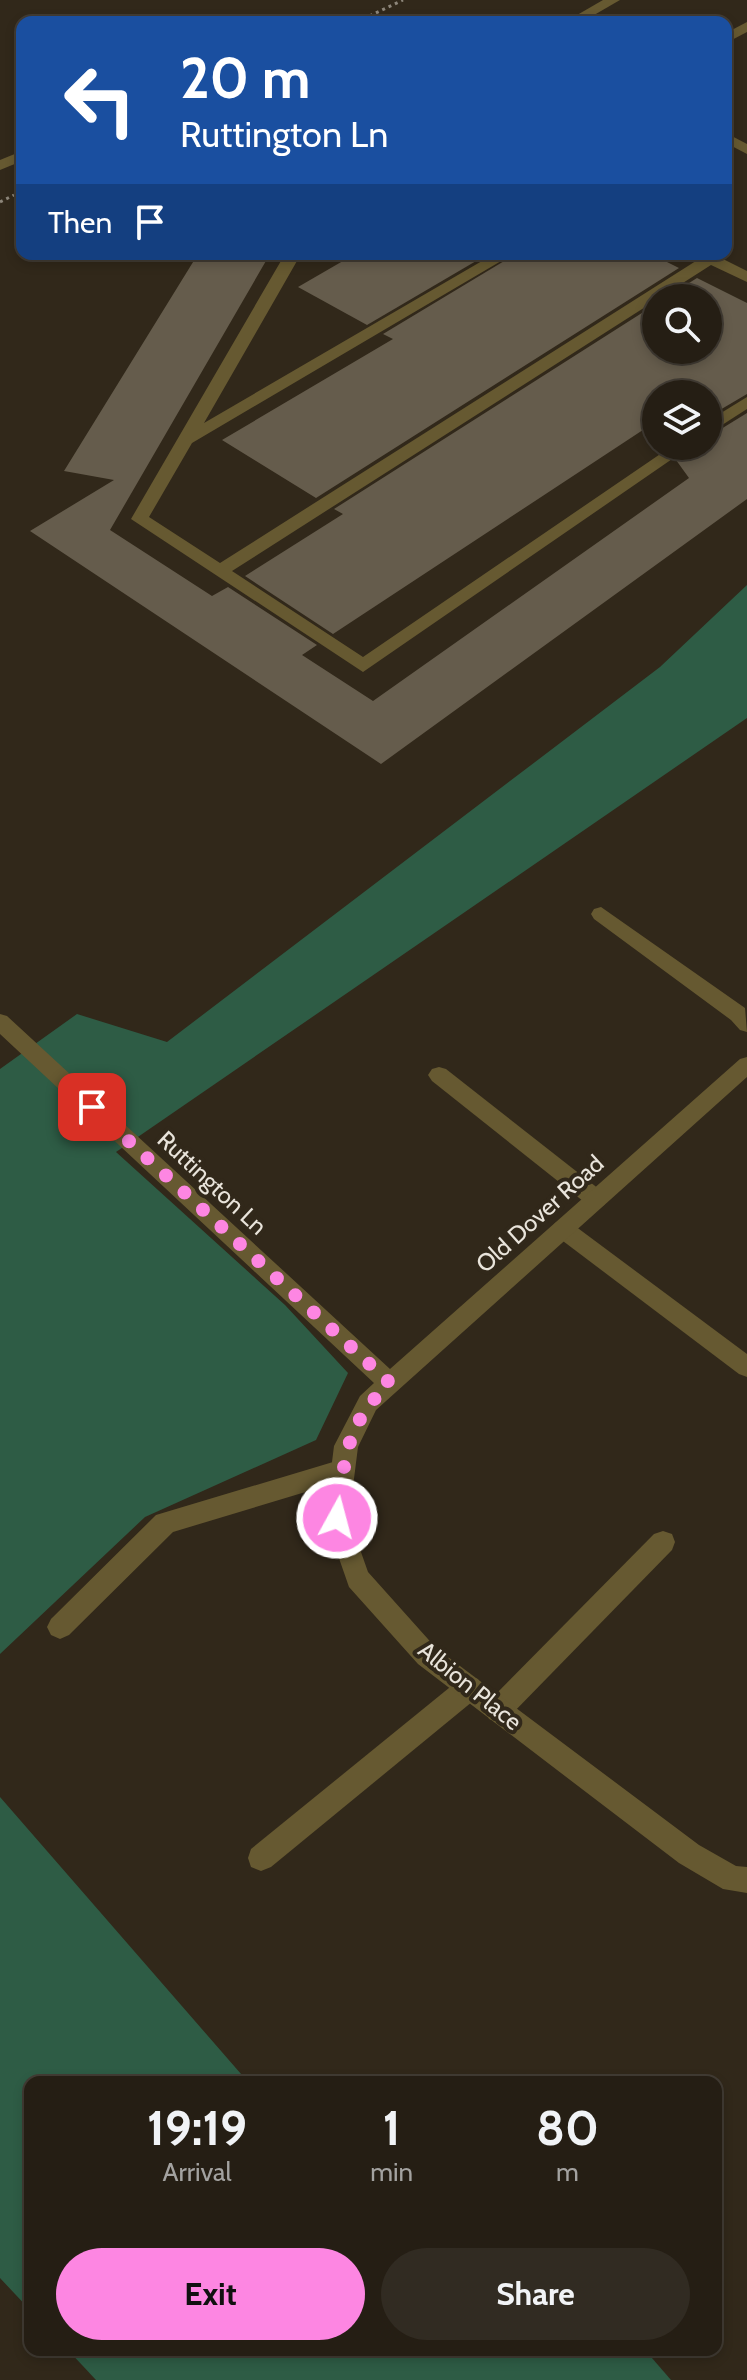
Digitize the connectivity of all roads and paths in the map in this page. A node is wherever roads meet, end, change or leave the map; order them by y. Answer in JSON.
{"nodes":[{"id":1,"x":403,"y":0,"type":"edge"},
{"id":2,"x":613,"y":0,"type":"edge"},
{"id":3,"x":370,"y":16,"type":"edge"},
{"id":4,"x":583,"y":16,"type":"edge"},
{"id":5,"x":290,"y":260,"type":"edge"},
{"id":6,"x":495,"y":260,"type":"edge"},
{"id":7,"x":699,"y":260,"type":"edge"},
{"id":8,"x":713,"y":260,"type":"edge"},
{"id":9,"x":747,"y":277,"type":"edge"},
{"id":10,"x":747,"y":402,"type":"edge"},
{"id":11,"x":722,"y":419,"type":"edge"},
{"id":12,"x":186,"y":440,"type":"junction"},
{"id":13,"x":663,"y":460,"type":"edge"},
{"id":14,"x":220,"y":571,"type":"junction"},
{"id":15,"x":601,"y":914,"type":"dead end"},
{"id":16,"x":0,"y":1022,"type":"edge"},
{"id":17,"x":747,"y":1024,"type":"edge"},
{"id":18,"x":747,"y":1065,"type":"edge"},
{"id":19,"x":439,"y":1075,"type":"dead end"},
{"id":20,"x":596,"y":1199,"type":"junction"},
{"id":21,"x":563,"y":1229,"type":"junction"},
{"id":22,"x":747,"y":1367,"type":"edge"},
{"id":23,"x":390,"y":1383,"type":"junction"},
{"id":24,"x":368,"y":1403,"type":"joint"},
{"id":25,"x":343,"y":1470,"type":"junction"},
{"id":26,"x":663,"y":1542,"type":"dead end"},
{"id":27,"x":60,"y":1627,"type":"dead end"},
{"id":28,"x":469,"y":1688,"type":"junction"},
{"id":29,"x":498,"y":1710,"type":"junction"},
{"id":30,"x":261,"y":1858,"type":"dead end"},
{"id":31,"x":747,"y":1880,"type":"edge"}],
"edges":[{"from":1,"to":3,"type":"path"},
{"from":2,"to":4,"type":"street"},
{"from":5,"to":12,"type":"street"},
{"from":6,"to":12,"type":"street"},
{"from":7,"to":14,"type":"street"},
{"from":8,"to":9,"type":"street"},
{"from":10,"to":11,"type":"street"},
{"from":12,"to":14,"type":"street"},
{"from":13,"to":14,"type":"street"},
{"from":15,"to":17,"type":"street"},
{"from":16,"to":23,"type":"street","name":"Ruttington Ln"},
{"from":18,"to":20,"type":"street","name":"Old Dover Road"},
{"from":19,"to":20,"type":"street"},
{"from":20,"to":21,"type":"street","name":"Old Dover Road"},
{"from":21,"to":22,"type":"street"},
{"from":21,"to":23,"type":"street","name":"Old Dover Road"},
{"from":23,"to":24,"type":"street","name":"Old Dover Road"},
{"from":24,"to":25,"type":"street","name":"Albion Place"},
{"from":25,"to":27,"type":"street"},
{"from":25,"to":28,"type":"street","name":"Albion Place"},
{"from":26,"to":29,"type":"street"},
{"from":28,"to":29,"type":"street","name":"Albion Place"},
{"from":28,"to":30,"type":"street"},
{"from":29,"to":31,"type":"street","name":"Albion Place"}]}
